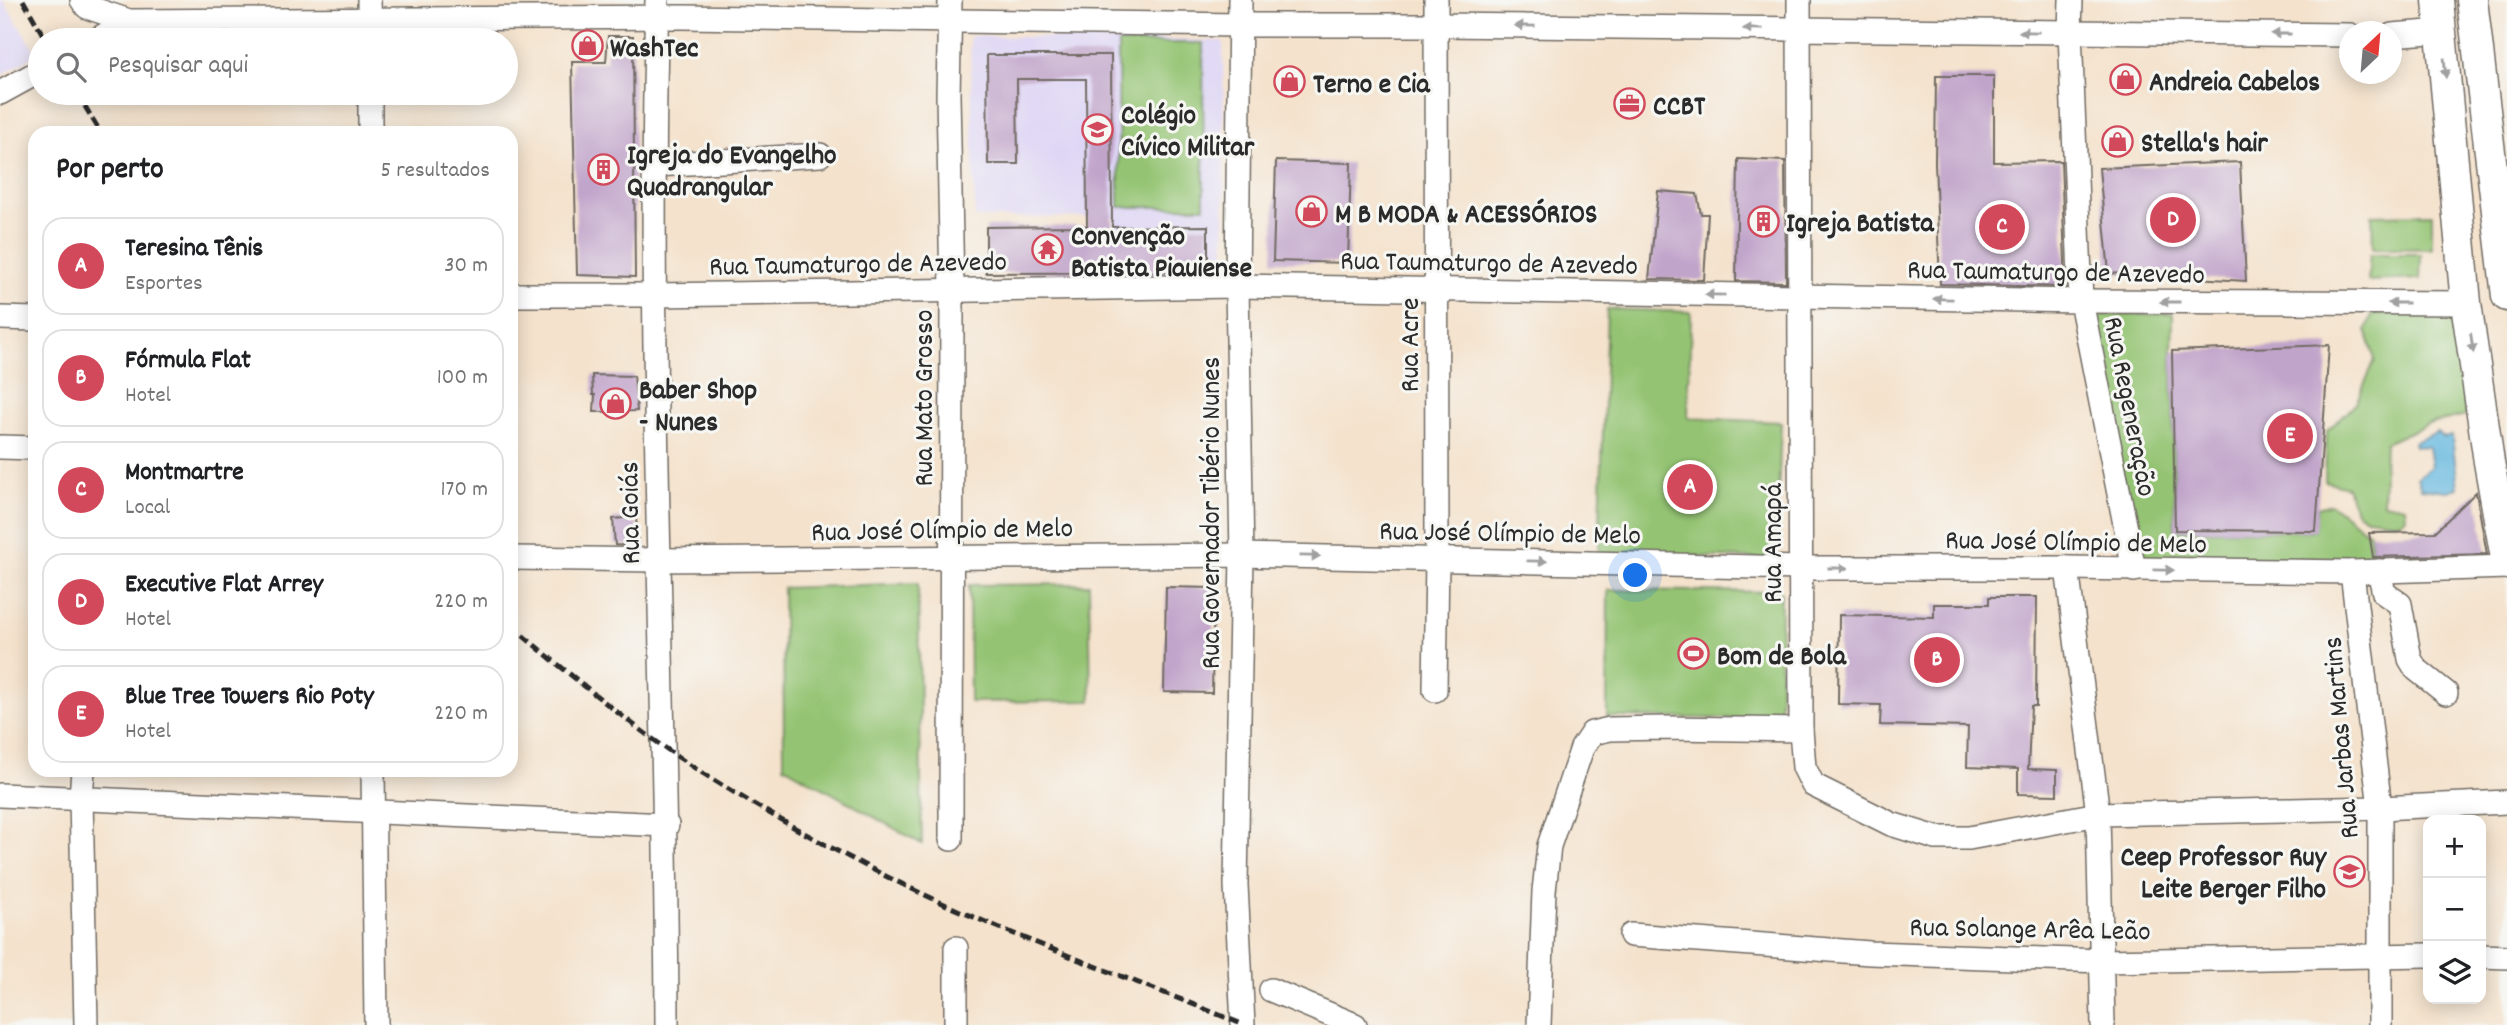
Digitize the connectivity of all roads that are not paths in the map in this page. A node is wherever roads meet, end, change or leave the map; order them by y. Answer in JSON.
{"nodes":[{"id":1,"x":82,"y":0,"type":"edge"},
{"id":2,"x":1240,"y":0,"type":"edge"},
{"id":3,"x":1436,"y":0,"type":"edge"},
{"id":4,"x":1799,"y":0,"type":"edge"},
{"id":5,"x":2071,"y":0,"type":"edge"},
{"id":6,"x":2438,"y":0,"type":"edge"},
{"id":7,"x":2472,"y":0,"type":"edge"},
{"id":8,"x":657,"y":9,"type":"edge"},
{"id":9,"x":950,"y":10,"type":"edge"},
{"id":10,"x":370,"y":20,"type":"edge"},
{"id":11,"x":129,"y":21,"type":"junction"},
{"id":12,"x":1436,"y":24,"type":"junction"},
{"id":13,"x":1240,"y":26,"type":"junction"},
{"id":14,"x":117,"y":28,"type":"edge"},
{"id":15,"x":1798,"y":29,"type":"junction"},
{"id":16,"x":2442,"y":31,"type":"junction"},
{"id":17,"x":2070,"y":32,"type":"junction"},
{"id":18,"x":2339,"y":34,"type":"edge"},
{"id":19,"x":2402,"y":34,"type":"edge"},
{"id":20,"x":28,"y":78,"type":"edge"},
{"id":21,"x":0,"y":93,"type":"edge"},
{"id":22,"x":370,"y":105,"type":"edge"},
{"id":23,"x":370,"y":126,"type":"edge"},
{"id":24,"x":820,"y":155,"type":"dead end"},
{"id":25,"x":656,"y":164,"type":"junction"},
{"id":26,"x":1237,"y":286,"type":"junction"},
{"id":27,"x":952,"y":289,"type":"junction"},
{"id":28,"x":1438,"y":290,"type":"junction"},
{"id":29,"x":518,"y":295,"type":"edge"},
{"id":30,"x":655,"y":295,"type":"junction"},
{"id":31,"x":1800,"y":296,"type":"junction"},
{"id":32,"x":2507,"y":296,"type":"edge"},
{"id":33,"x":2081,"y":301,"type":"junction"},
{"id":34,"x":2466,"y":303,"type":"junction"},
{"id":35,"x":0,"y":318,"type":"edge"},
{"id":36,"x":28,"y":319,"type":"edge"},
{"id":37,"x":0,"y":447,"type":"edge"},
{"id":38,"x":28,"y":448,"type":"edge"},
{"id":39,"x":2498,"y":460,"type":"edge"},
{"id":40,"x":1242,"y":555,"type":"junction"},
{"id":41,"x":518,"y":558,"type":"edge"},
{"id":42,"x":951,"y":558,"type":"junction"},
{"id":43,"x":1437,"y":559,"type":"junction"},
{"id":44,"x":658,"y":560,"type":"junction"},
{"id":45,"x":2507,"y":566,"type":"edge"},
{"id":46,"x":1801,"y":568,"type":"junction"},
{"id":47,"x":2067,"y":568,"type":"junction"},
{"id":48,"x":2134,"y":570,"type":"junction"},
{"id":49,"x":2379,"y":571,"type":"junction"},
{"id":50,"x":2352,"y":572,"type":"junction"},
{"id":51,"x":1435,"y":690,"type":"dead end"},
{"id":52,"x":2446,"y":693,"type":"dead end"},
{"id":53,"x":1801,"y":730,"type":"junction"},
{"id":54,"x":82,"y":777,"type":"edge"},
{"id":55,"x":373,"y":777,"type":"edge"},
{"id":56,"x":0,"y":794,"type":"edge"},
{"id":57,"x":81,"y":798,"type":"junction"},
{"id":58,"x":2507,"y":802,"type":"edge"},
{"id":59,"x":2379,"y":808,"type":"junction"},
{"id":60,"x":374,"y":812,"type":"junction"},
{"id":61,"x":2098,"y":814,"type":"junction"},
{"id":62,"x":667,"y":825,"type":"junction"},
{"id":63,"x":951,"y":839,"type":"dead end"},
{"id":64,"x":1631,"y":935,"type":"dead end"},
{"id":65,"x":956,"y":947,"type":"dead end"},
{"id":66,"x":2380,"y":955,"type":"junction"},
{"id":67,"x":2423,"y":956,"type":"edge"},
{"id":68,"x":2486,"y":956,"type":"edge"},
{"id":69,"x":2507,"y":957,"type":"edge"},
{"id":70,"x":2102,"y":961,"type":"junction"},
{"id":71,"x":1271,"y":990,"type":"dead end"},
{"id":72,"x":86,"y":1025,"type":"edge"},
{"id":73,"x":376,"y":1025,"type":"edge"},
{"id":74,"x":667,"y":1025,"type":"edge"},
{"id":75,"x":956,"y":1025,"type":"edge"},
{"id":76,"x":1243,"y":1025,"type":"edge"},
{"id":77,"x":1355,"y":1025,"type":"edge"},
{"id":78,"x":1539,"y":1025,"type":"edge"},
{"id":79,"x":2103,"y":1025,"type":"edge"},
{"id":80,"x":2381,"y":1025,"type":"edge"}],
"edges":[{"from":1,"to":11,"type":"street"},
{"from":2,"to":13,"type":"street","name":"Rua Governador Tibério Nunes"},
{"from":3,"to":12,"type":"street","name":"Rua Acre"},
{"from":4,"to":15,"type":"street","name":"Rua Amapá"},
{"from":5,"to":17,"type":"street","name":"Rua Regeneração"},
{"from":6,"to":16,"type":"main road"},
{"from":7,"to":32,"type":"main road"},
{"from":8,"to":9,"type":"street"},
{"from":8,"to":10,"type":"street"},
{"from":8,"to":25,"type":"street","name":"Rua Goiás"},
{"from":9,"to":13,"type":"street"},
{"from":9,"to":27,"type":"street","name":"Rua Mato Grosso"},
{"from":10,"to":11,"type":"street"},
{"from":11,"to":14,"type":"street"},
{"from":12,"to":13,"type":"street"},
{"from":15,"to":12,"type":"street","one_way":true},
{"from":12,"to":28,"type":"street","name":"Rua Acre"},
{"from":13,"to":26,"type":"street","name":"Rua Governador Tibério Nunes"},
{"from":17,"to":15,"type":"street","one_way":true},
{"from":15,"to":31,"type":"street","name":"Rua Amapá"},
{"from":16,"to":19,"type":"street"},
{"from":16,"to":34,"type":"main road","one_way":true},
{"from":18,"to":17,"type":"street","one_way":true},
{"from":17,"to":33,"type":"street","name":"Rua Regeneração"},
{"from":20,"to":21,"type":"street"},
{"from":22,"to":23,"type":"street"},
{"from":24,"to":25,"type":"street"},
{"from":25,"to":30,"type":"street","name":"Rua Goiás"},
{"from":26,"to":27,"type":"street","name":"Rua Taumaturgo de Azevedo"},
{"from":26,"to":28,"type":"street","name":"Rua Taumaturgo de Azevedo"},
{"from":26,"to":40,"type":"street","name":"Rua Governador Tibério Nunes"},
{"from":27,"to":30,"type":"street","name":"Rua Taumaturgo de Azevedo"},
{"from":27,"to":42,"type":"street","name":"Rua Mato Grosso"},
{"from":31,"to":28,"type":"street","name":"Rua Taumaturgo de Azevedo","one_way":true},
{"from":28,"to":43,"type":"street","name":"Rua Acre"},
{"from":29,"to":30,"type":"street","name":"Rua Taumaturgo de Azevedo"},
{"from":30,"to":44,"type":"street","name":"Rua Goiás"},
{"from":33,"to":31,"type":"street","name":"Rua Taumaturgo de Azevedo","one_way":true},
{"from":31,"to":46,"type":"street","name":"Rua Amapá"},
{"from":34,"to":33,"type":"street","name":"Rua Taumaturgo de Azevedo","one_way":true},
{"from":33,"to":48,"type":"street","name":"Rua Regeneração"},
{"from":34,"to":39,"type":"main road","one_way":true},
{"from":35,"to":36,"type":"street"},
{"from":37,"to":38,"type":"street"},
{"from":39,"to":45,"type":"main road"},
{"from":40,"to":42,"type":"street","name":"Rua José Olímpio de Melo"},
{"from":40,"to":43,"type":"street","name":"Rua José Olímpio de Melo","one_way":true},
{"from":40,"to":76,"type":"street","name":"Rua Governador Tibério Nunes"},
{"from":41,"to":44,"type":"street","name":"Rua José Olímpio de Melo"},
{"from":42,"to":44,"type":"street","name":"Rua José Olímpio de Melo"},
{"from":42,"to":63,"type":"street","name":"Rua Mato Grosso"},
{"from":43,"to":46,"type":"street","name":"Rua José Olímpio de Melo","one_way":true},
{"from":43,"to":51,"type":"street","name":"Rua Acre"},
{"from":44,"to":62,"type":"street","name":"Rua Goiás"},
{"from":45,"to":49,"type":"street","name":"Rua José Olímpio de Melo"},
{"from":46,"to":47,"type":"street","name":"Rua José Olímpio de Melo","one_way":true},
{"from":46,"to":53,"type":"street","name":"Rua Amapá"},
{"from":47,"to":48,"type":"street","name":"Rua José Olímpio de Melo"},
{"from":47,"to":61,"type":"street"},
{"from":48,"to":50,"type":"street","name":"Rua José Olímpio de Melo","one_way":true},
{"from":49,"to":50,"type":"street","name":"Rua José Olímpio de Melo"},
{"from":49,"to":52,"type":"street"},
{"from":50,"to":59,"type":"street","name":"Rua Jarbas Martins"},
{"from":53,"to":61,"type":"street","name":"Rua Amapá"},
{"from":53,"to":78,"type":"street"},
{"from":54,"to":57,"type":"street"},
{"from":55,"to":60,"type":"street"},
{"from":56,"to":57,"type":"street"},
{"from":57,"to":60,"type":"street"},
{"from":57,"to":72,"type":"street"},
{"from":58,"to":59,"type":"street"},
{"from":59,"to":61,"type":"street"},
{"from":59,"to":66,"type":"street","name":"Rua Jarbas Martins"},
{"from":60,"to":62,"type":"street"},
{"from":60,"to":73,"type":"street"},
{"from":61,"to":70,"type":"street"},
{"from":62,"to":74,"type":"street","name":"Rua Goiás"},
{"from":64,"to":70,"type":"street","name":"Rua Solange Arêa Leão"},
{"from":65,"to":75,"type":"street"},
{"from":66,"to":67,"type":"street","name":"Rua Solange Arêa Leão"},
{"from":66,"to":70,"type":"street","name":"Rua Solange Arêa Leão"},
{"from":66,"to":80,"type":"street","name":"Rua Jarbas Martins"},
{"from":68,"to":69,"type":"street"},
{"from":70,"to":79,"type":"street"},
{"from":71,"to":77,"type":"street"}]}
